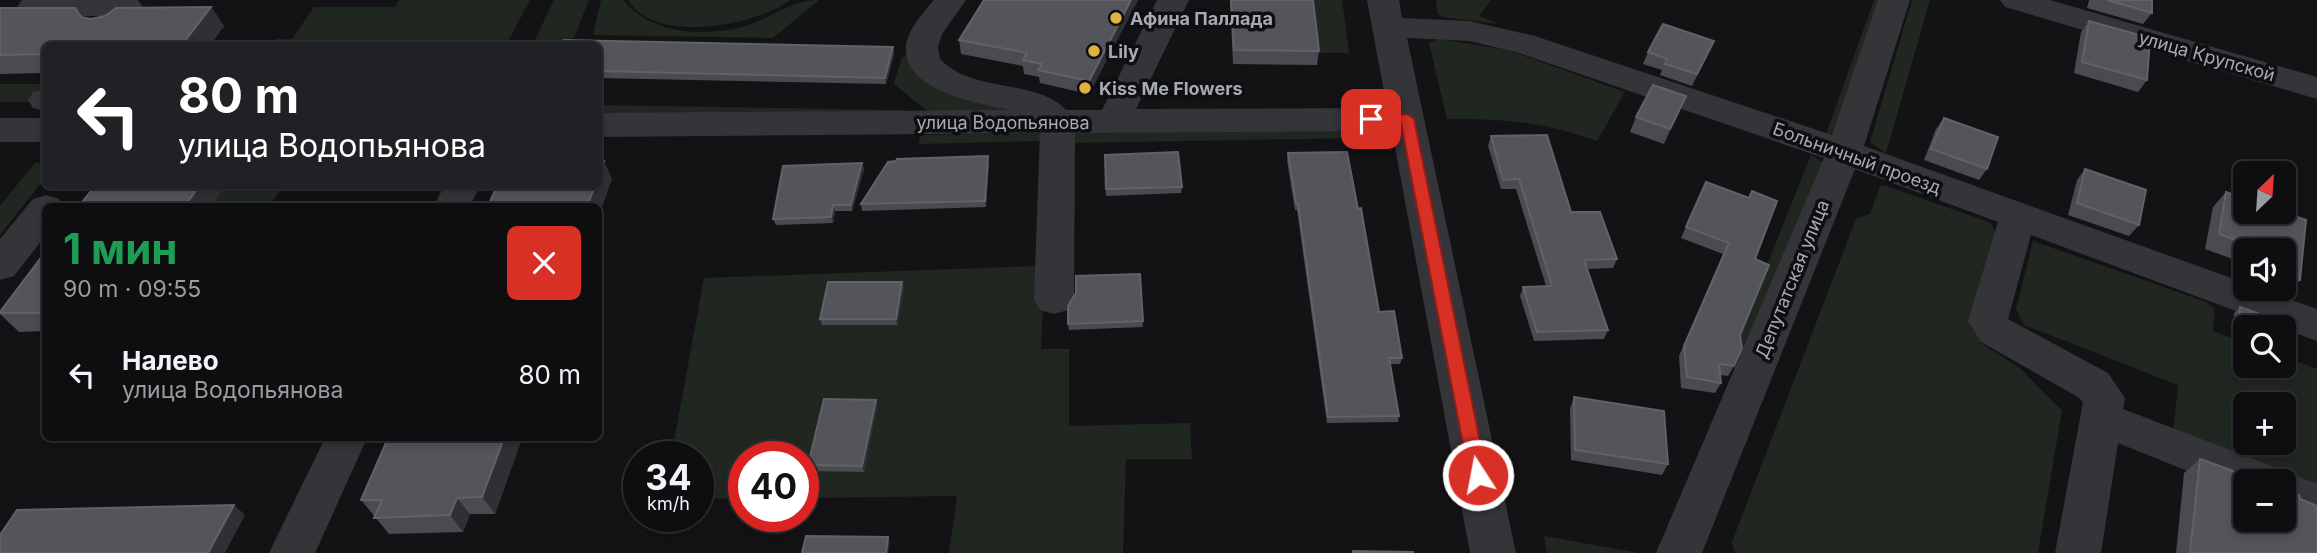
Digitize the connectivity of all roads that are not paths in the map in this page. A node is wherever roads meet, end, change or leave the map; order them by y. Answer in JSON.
{"nodes":[{"id":1,"x":40,"y":0,"type":"edge"},
{"id":2,"x":950,"y":0,"type":"edge"},
{"id":3,"x":1173,"y":0,"type":"edge"},
{"id":4,"x":1894,"y":0,"type":"edge"},
{"id":5,"x":2016,"y":0,"type":"edge"},
{"id":6,"x":1386,"y":13,"type":"edge"},
{"id":7,"x":109,"y":27,"type":"edge"},
{"id":8,"x":2317,"y":88,"type":"edge"},
{"id":9,"x":42,"y":104,"type":"edge"},
{"id":10,"x":1407,"y":119,"type":"junction"},
{"id":11,"x":1113,"y":121,"type":"junction"},
{"id":12,"x":1058,"y":122,"type":"junction"},
{"id":13,"x":602,"y":125,"type":"edge"},
{"id":14,"x":22,"y":130,"type":"edge"},
{"id":15,"x":1844,"y":152,"type":"junction"},
{"id":16,"x":61,"y":189,"type":"edge"},
{"id":17,"x":49,"y":203,"type":"edge"},
{"id":18,"x":42,"y":212,"type":"edge"},
{"id":19,"x":2018,"y":216,"type":"junction"},
{"id":20,"x":0,"y":265,"type":"edge"},
{"id":21,"x":1054,"y":299,"type":"dead end"},
{"id":22,"x":2317,"y":325,"type":"edge"},
{"id":23,"x":2101,"y":418,"type":"junction"},
{"id":24,"x":345,"y":441,"type":"edge"},
{"id":25,"x":2233,"y":470,"type":"edge"},
{"id":26,"x":2296,"y":495,"type":"edge"},
{"id":27,"x":2317,"y":503,"type":"edge"},
{"id":28,"x":292,"y":553,"type":"edge"},
{"id":29,"x":1493,"y":553,"type":"edge"},
{"id":30,"x":1679,"y":553,"type":"edge"},
{"id":31,"x":2078,"y":553,"type":"edge"}],
"edges":[{"from":1,"to":7,"type":"street"},
{"from":2,"to":12,"type":"street"},
{"from":3,"to":11,"type":"street"},
{"from":4,"to":15,"type":"street","name":"Депутатская улица"},
{"from":5,"to":8,"type":"street","name":"улица Крупской"},
{"from":6,"to":10,"type":"street"},
{"from":6,"to":15,"type":"street","name":"Больничный проезд"},
{"from":9,"to":14,"type":"street"},
{"from":10,"to":11,"type":"street","name":"улица Водопьянова"},
{"from":10,"to":29,"type":"street"},
{"from":11,"to":12,"type":"street","name":"улица Водопьянова"},
{"from":12,"to":13,"type":"street","name":"улица Водопьянова"},
{"from":12,"to":21,"type":"street"},
{"from":15,"to":19,"type":"street","name":"Больничный проезд"},
{"from":15,"to":30,"type":"street","name":"Депутатская улица"},
{"from":16,"to":17,"type":"street"},
{"from":18,"to":20,"type":"street"},
{"from":19,"to":22,"type":"street","name":"Больничный проезд"},
{"from":19,"to":23,"type":"street"},
{"from":23,"to":25,"type":"street"},
{"from":23,"to":31,"type":"street"},
{"from":24,"to":28,"type":"street"},
{"from":26,"to":27,"type":"street"}]}
